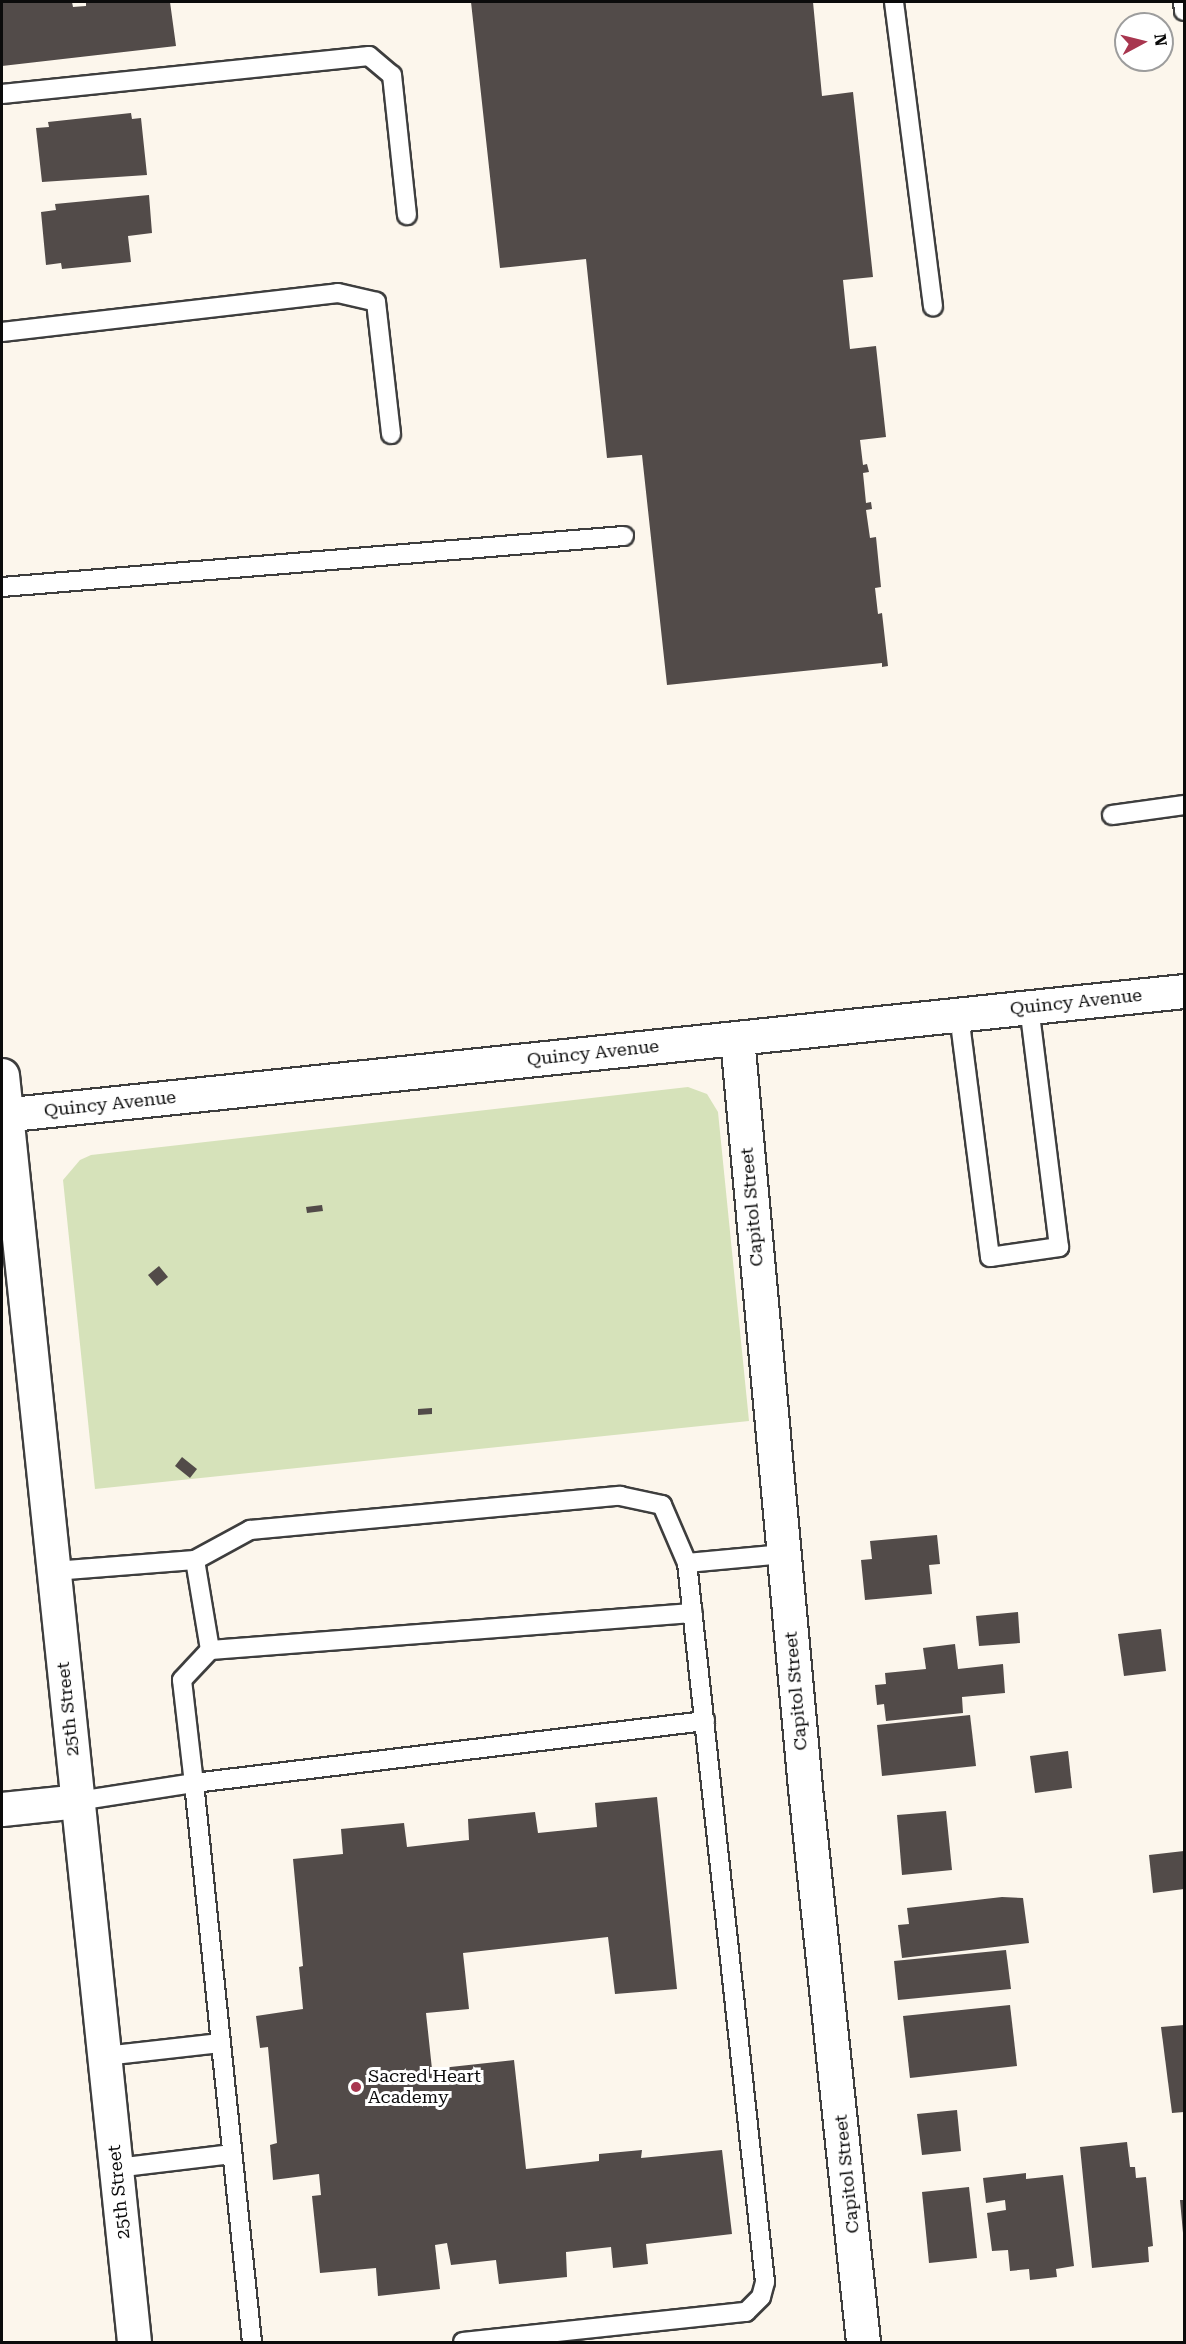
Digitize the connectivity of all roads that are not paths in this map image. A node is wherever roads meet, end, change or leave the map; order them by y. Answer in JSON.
{"nodes":[{"id":1,"x":894,"y":2,"type":"edge"},
{"id":2,"x":1183,"y":2,"type":"edge"},
{"id":3,"x":1185,"y":11,"type":"edge"},
{"id":4,"x":2,"y":94,"type":"edge"},
{"id":5,"x":407,"y":215,"type":"dead end"},
{"id":6,"x":933,"y":307,"type":"dead end"},
{"id":7,"x":2,"y":332,"type":"edge"},
{"id":8,"x":391,"y":434,"type":"dead end"},
{"id":9,"x":624,"y":536,"type":"dead end"},
{"id":10,"x":2,"y":587,"type":"edge"},
{"id":11,"x":1185,"y":806,"type":"edge"},
{"id":12,"x":1112,"y":815,"type":"dead end"},
{"id":13,"x":1185,"y":991,"type":"edge"},
{"id":14,"x":1029,"y":1007,"type":"junction"},
{"id":15,"x":959,"y":1015,"type":"junction"},
{"id":16,"x":737,"y":1038,"type":"junction"},
{"id":17,"x":2,"y":1075,"type":"edge"},
{"id":18,"x":4,"y":1114,"type":"edge"},
{"id":19,"x":783,"y":1554,"type":"junction"},
{"id":20,"x":195,"y":1560,"type":"junction"},
{"id":21,"x":687,"y":1563,"type":"junction"},
{"id":22,"x":54,"y":1571,"type":"junction"},
{"id":23,"x":693,"y":1613,"type":"junction"},
{"id":24,"x":210,"y":1650,"type":"junction"},
{"id":25,"x":705,"y":1721,"type":"junction"},
{"id":26,"x":194,"y":1783,"type":"junction"},
{"id":27,"x":78,"y":1801,"type":"junction"},
{"id":28,"x":2,"y":1809,"type":"edge"},
{"id":29,"x":220,"y":2043,"type":"junction"},
{"id":30,"x":105,"y":2056,"type":"junction"},
{"id":31,"x":231,"y":2154,"type":"junction"},
{"id":32,"x":116,"y":2168,"type":"junction"},
{"id":33,"x":135,"y":2343,"type":"edge"},
{"id":34,"x":252,"y":2343,"type":"edge"},
{"id":35,"x":463,"y":2343,"type":"edge"},
{"id":36,"x":863,"y":2343,"type":"edge"}],
"edges":[{"from":1,"to":6,"type":"lane"},
{"from":2,"to":3,"type":"lane"},
{"from":4,"to":5,"type":"lane"},
{"from":7,"to":8,"type":"lane"},
{"from":9,"to":10,"type":"lane"},
{"from":11,"to":12,"type":"lane"},
{"from":13,"to":14,"type":"street","name":"Quincy Avenue"},
{"from":14,"to":15,"type":"street","name":"Quincy Avenue"},
{"from":14,"to":15,"type":"lane"},
{"from":15,"to":16,"type":"street","name":"Quincy Avenue"},
{"from":16,"to":18,"type":"street","name":"Quincy Avenue"},
{"from":16,"to":19,"type":"street","name":"Capitol Street"},
{"from":17,"to":18,"type":"street","name":"25th Street"},
{"from":18,"to":22,"type":"street","name":"25th Street"},
{"from":19,"to":21,"type":"lane"},
{"from":19,"to":36,"type":"street","name":"Capitol Street"},
{"from":20,"to":21,"type":"lane"},
{"from":20,"to":22,"type":"lane"},
{"from":20,"to":24,"type":"lane"},
{"from":21,"to":23,"type":"lane"},
{"from":22,"to":27,"type":"street","name":"25th Street"},
{"from":23,"to":24,"type":"lane"},
{"from":23,"to":25,"type":"lane"},
{"from":24,"to":26,"type":"lane"},
{"from":25,"to":26,"type":"lane"},
{"from":25,"to":35,"type":"lane"},
{"from":26,"to":27,"type":"lane"},
{"from":26,"to":29,"type":"lane"},
{"from":27,"to":28,"type":"street"},
{"from":27,"to":30,"type":"street","name":"25th Street"},
{"from":29,"to":30,"type":"lane"},
{"from":29,"to":31,"type":"lane"},
{"from":30,"to":32,"type":"street","name":"25th Street"},
{"from":31,"to":32,"type":"lane"},
{"from":31,"to":34,"type":"lane"},
{"from":32,"to":33,"type":"street","name":"25th Street"}]}
